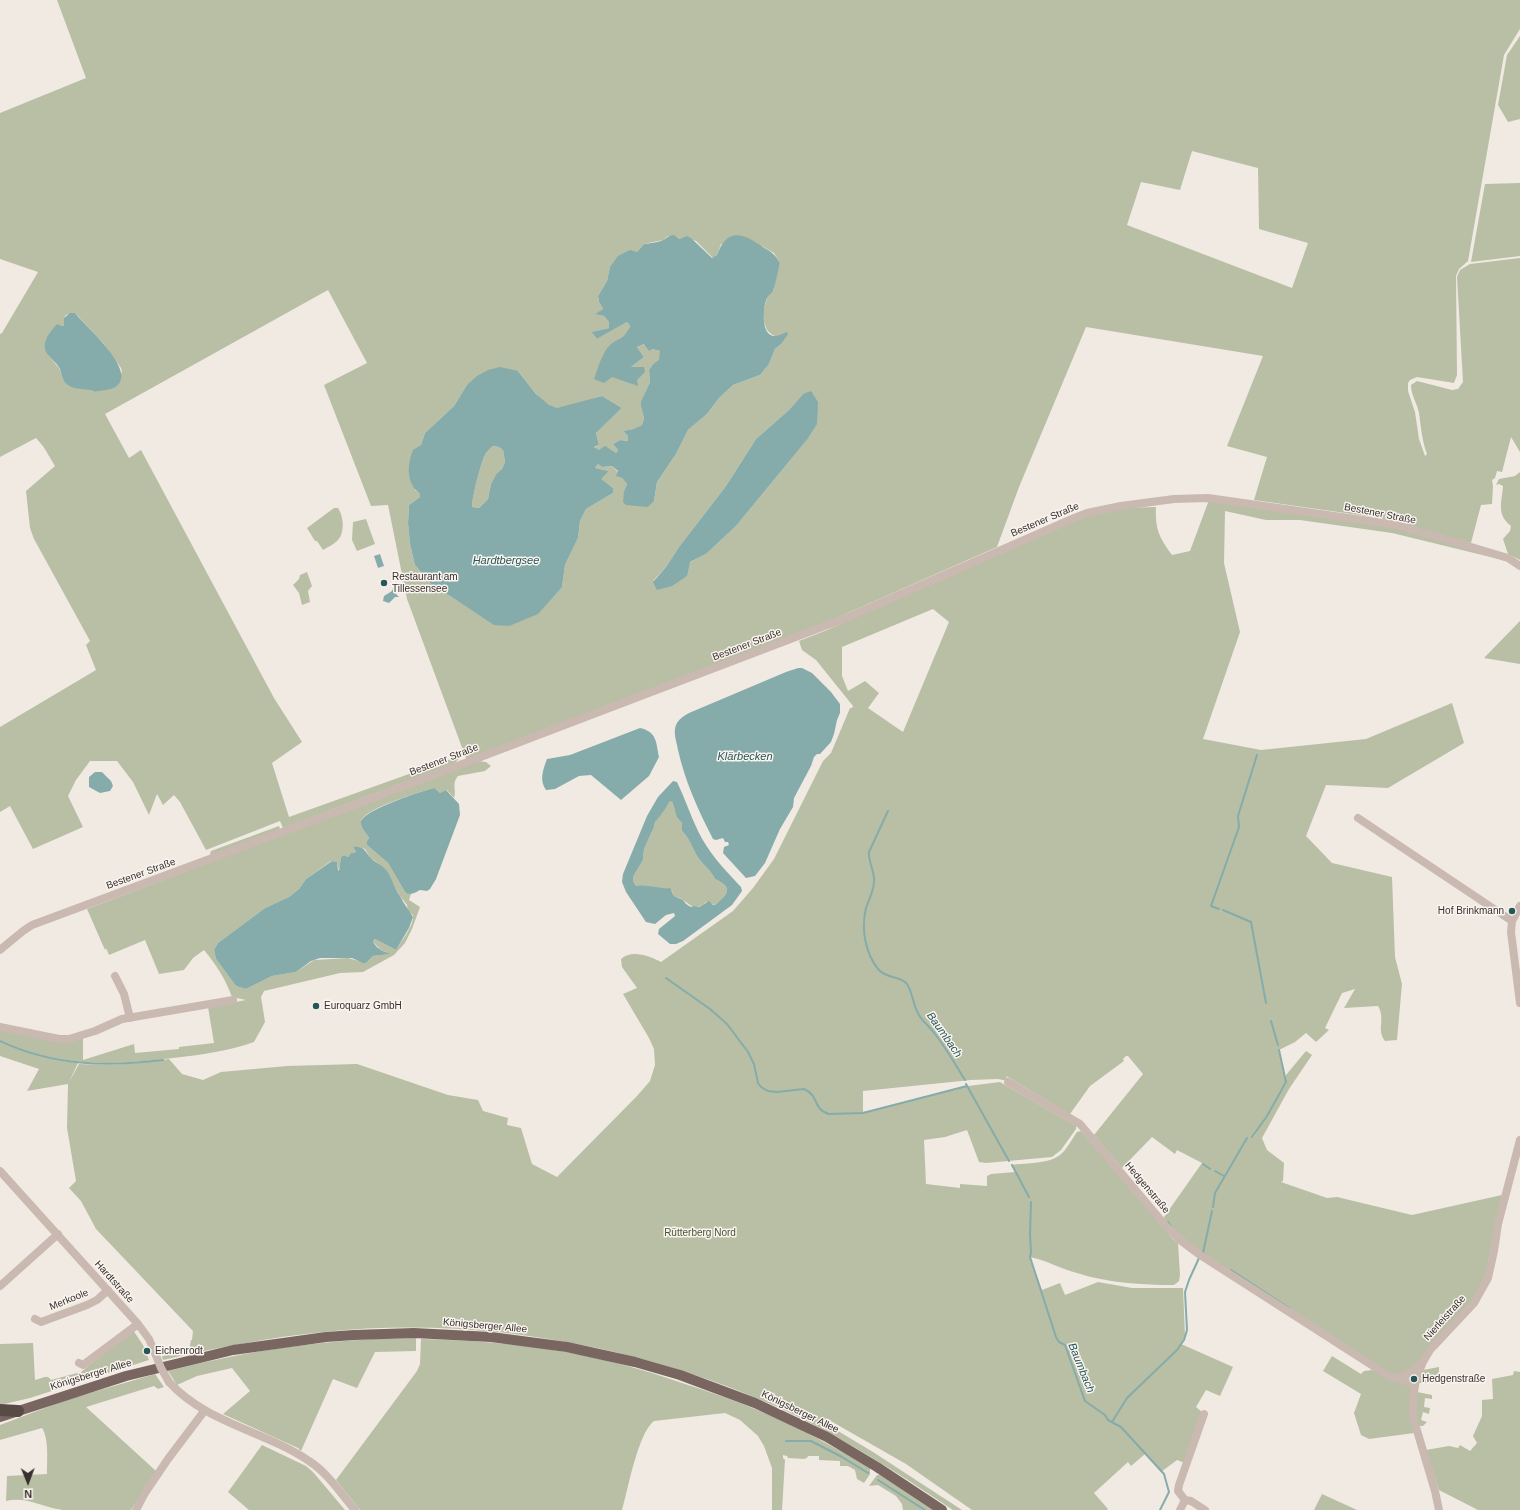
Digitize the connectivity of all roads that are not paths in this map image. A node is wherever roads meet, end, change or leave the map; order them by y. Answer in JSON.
{"nodes":[{"id":1,"x":1520,"y":566,"type":"edge"},
{"id":2,"x":1358,"y":818,"type":"dead end"},
{"id":3,"x":1520,"y":906,"type":"edge"},
{"id":4,"x":1512,"y":921,"type":"junction"},
{"id":5,"x":0,"y":950,"type":"edge"},
{"id":6,"x":115,"y":976,"type":"dead end"},
{"id":7,"x":233,"y":1000,"type":"dead end"},
{"id":8,"x":1520,"y":1003,"type":"edge"},
{"id":9,"x":130,"y":1018,"type":"junction"},
{"id":10,"x":0,"y":1027,"type":"edge"},
{"id":11,"x":1008,"y":1082,"type":"dead end"},
{"id":12,"x":1520,"y":1140,"type":"edge"},
{"id":13,"x":0,"y":1171,"type":"edge"},
{"id":14,"x":58,"y":1234,"type":"junction"},
{"id":15,"x":0,"y":1286,"type":"edge"},
{"id":16,"x":108,"y":1290,"type":"junction"},
{"id":17,"x":35,"y":1319,"type":"dead end"},
{"id":18,"x":138,"y":1324,"type":"junction"},
{"id":19,"x":1422,"y":1362,"type":"junction"},
{"id":20,"x":78,"y":1363,"type":"dead end"},
{"id":21,"x":1398,"y":1378,"type":"junction"},
{"id":22,"x":1415,"y":1386,"type":"junction"},
{"id":23,"x":0,"y":1410,"type":"edge"},
{"id":24,"x":205,"y":1410,"type":"junction"},
{"id":25,"x":18,"y":1411,"type":"junction"},
{"id":26,"x":1204,"y":1414,"type":"dead end"},
{"id":27,"x":0,"y":1417,"type":"edge"},
{"id":28,"x":1185,"y":1500,"type":"junction"},
{"id":29,"x":136,"y":1510,"type":"edge"},
{"id":30,"x":355,"y":1510,"type":"edge"},
{"id":31,"x":942,"y":1510,"type":"edge"},
{"id":32,"x":1180,"y":1510,"type":"edge"},
{"id":33,"x":1206,"y":1510,"type":"edge"},
{"id":34,"x":1439,"y":1510,"type":"edge"}],
"edges":[{"from":1,"to":5,"type":"street","name":"Bestener Straße"},
{"from":2,"to":4,"type":"street"},
{"from":3,"to":4,"type":"street"},
{"from":4,"to":8,"type":"street"},
{"from":6,"to":9,"type":"street"},
{"from":7,"to":9,"type":"street"},
{"from":9,"to":10,"type":"street"},
{"from":11,"to":21,"type":"street","name":"Hedgenstraße"},
{"from":12,"to":19,"type":"street","name":"Nierleistraße"},
{"from":13,"to":14,"type":"street","name":"Hardtstraße"},
{"from":14,"to":15,"type":"street"},
{"from":14,"to":16,"type":"street","name":"Hardtstraße"},
{"from":16,"to":17,"type":"street","name":"Merkoole"},
{"from":16,"to":18,"type":"street","name":"Hardtstraße"},
{"from":18,"to":20,"type":"street"},
{"from":18,"to":24,"type":"street","name":"Hardtstraße","bridge":true},
{"from":19,"to":21,"type":"street"},
{"from":19,"to":22,"type":"street","name":"Nierleistraße"},
{"from":21,"to":22,"type":"street","name":"Hedgenstraße"},
{"from":22,"to":34,"type":"street","name":"Nierleistraße"},
{"from":23,"to":25,"type":"highway"},
{"from":24,"to":29,"type":"street"},
{"from":24,"to":30,"type":"street","name":"Hardtstraße"},
{"from":25,"to":27,"type":"main road","name":"Königsberger Allee"},
{"from":25,"to":31,"type":"main road","name":"Königsberger Allee"},
{"from":26,"to":28,"type":"street"},
{"from":28,"to":32,"type":"street"},
{"from":28,"to":33,"type":"street"}]}
